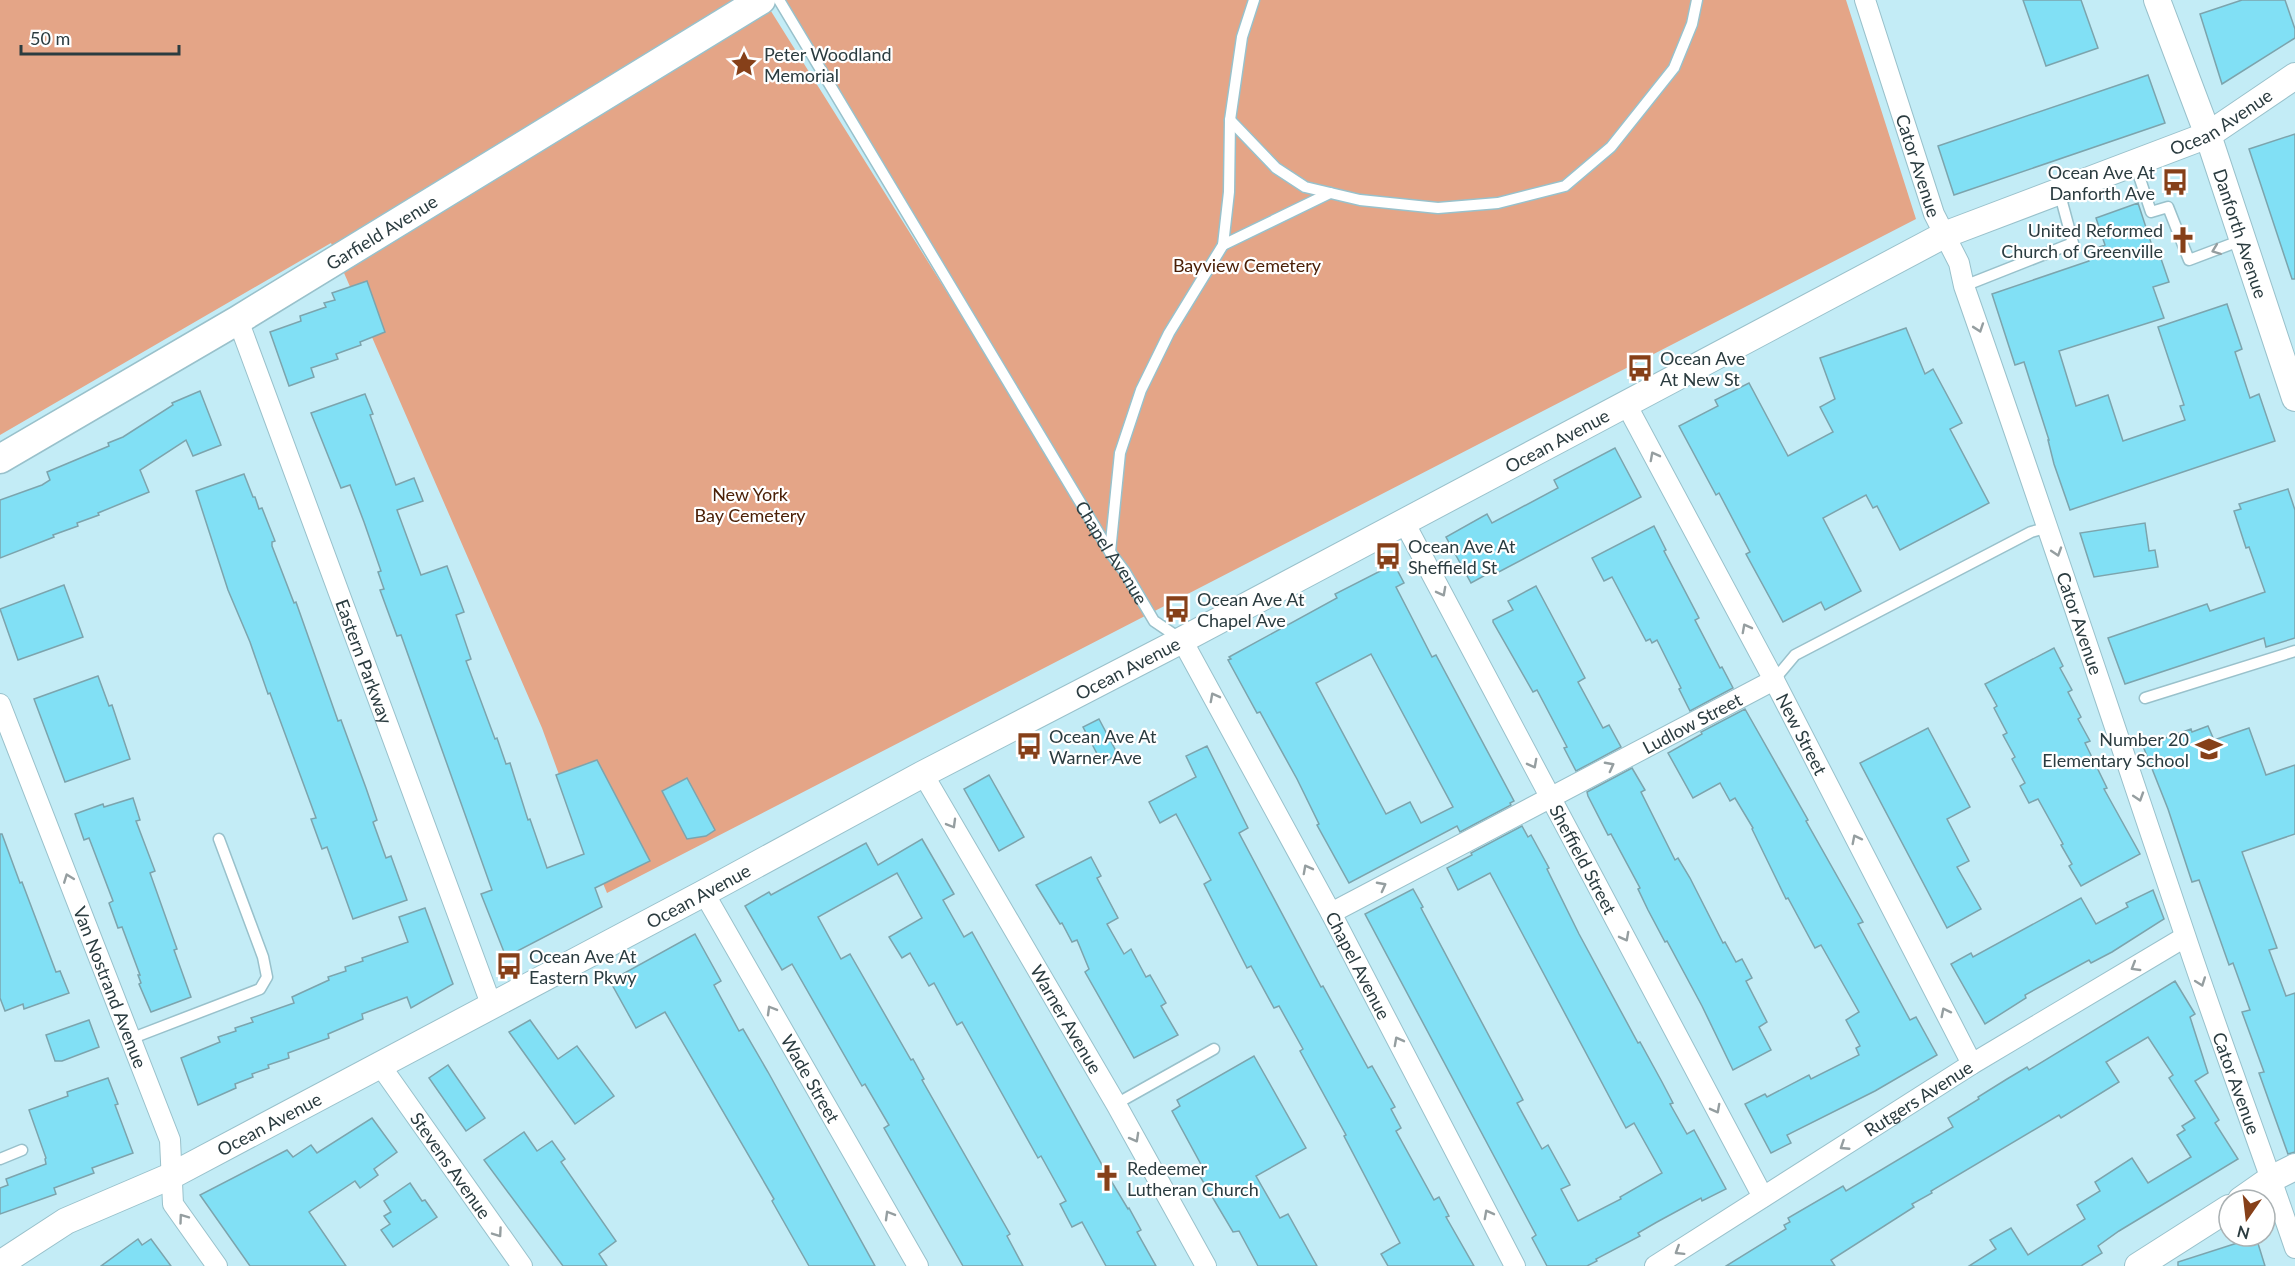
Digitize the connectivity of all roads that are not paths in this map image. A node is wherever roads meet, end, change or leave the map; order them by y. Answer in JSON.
{"nodes":[{"id":1,"x":761,"y":0,"type":"edge"},
{"id":2,"x":779,"y":0,"type":"edge"},
{"id":3,"x":1254,"y":0,"type":"edge"},
{"id":4,"x":1697,"y":0,"type":"edge"},
{"id":5,"x":1865,"y":0,"type":"edge"},
{"id":6,"x":2157,"y":0,"type":"edge"},
{"id":7,"x":2295,"y":76,"type":"edge"},
{"id":8,"x":1230,"y":120,"type":"junction"},
{"id":9,"x":2208,"y":135,"type":"junction"},
{"id":10,"x":2135,"y":162,"type":"junction"},
{"id":11,"x":2059,"y":191,"type":"junction"},
{"id":12,"x":1330,"y":193,"type":"junction"},
{"id":13,"x":1944,"y":235,"type":"junction"},
{"id":14,"x":2242,"y":240,"type":"junction"},
{"id":15,"x":1223,"y":244,"type":"junction"},
{"id":16,"x":1964,"y":286,"type":"junction"},
{"id":17,"x":238,"y":320,"type":"junction"},
{"id":18,"x":2295,"y":399,"type":"edge"},
{"id":19,"x":1626,"y":404,"type":"junction"},
{"id":20,"x":0,"y":459,"type":"edge"},
{"id":21,"x":1404,"y":522,"type":"junction"},
{"id":22,"x":2049,"y":527,"type":"junction"},
{"id":23,"x":1110,"y":552,"type":"junction"},
{"id":24,"x":1182,"y":640,"type":"junction"},
{"id":25,"x":2295,"y":651,"type":"edge"},
{"id":26,"x":1774,"y":680,"type":"junction"},
{"id":27,"x":2145,"y":698,"type":"dead end"},
{"id":28,"x":0,"y":704,"type":"edge"},
{"id":29,"x":922,"y":774,"type":"junction"},
{"id":30,"x":1551,"y":797,"type":"junction"},
{"id":31,"x":219,"y":839,"type":"dead end"},
{"id":32,"x":704,"y":893,"type":"junction"},
{"id":33,"x":1330,"y":913,"type":"junction"},
{"id":34,"x":2185,"y":937,"type":"junction"},
{"id":35,"x":491,"y":1004,"type":"junction"},
{"id":36,"x":130,"y":1039,"type":"junction"},
{"id":37,"x":1214,"y":1049,"type":"dead end"},
{"id":38,"x":1972,"y":1064,"type":"junction"},
{"id":39,"x":380,"y":1065,"type":"junction"},
{"id":40,"x":1116,"y":1104,"type":"junction"},
{"id":41,"x":22,"y":1150,"type":"dead end"},
{"id":42,"x":0,"y":1159,"type":"edge"},
{"id":43,"x":2295,"y":1167,"type":"edge"},
{"id":44,"x":171,"y":1176,"type":"junction"},
{"id":45,"x":2271,"y":1179,"type":"junction"},
{"id":46,"x":2258,"y":1188,"type":"edge"},
{"id":47,"x":1763,"y":1197,"type":"junction"},
{"id":48,"x":2217,"y":1216,"type":"edge"},
{"id":49,"x":2295,"y":1248,"type":"edge"},
{"id":50,"x":0,"y":1264,"type":"edge"},
{"id":51,"x":217,"y":1266,"type":"edge"},
{"id":52,"x":522,"y":1266,"type":"edge"},
{"id":53,"x":918,"y":1266,"type":"edge"},
{"id":54,"x":1206,"y":1266,"type":"edge"},
{"id":55,"x":1515,"y":1266,"type":"edge"},
{"id":56,"x":1655,"y":1266,"type":"edge"},
{"id":57,"x":2138,"y":1266,"type":"edge"}],
"edges":[{"from":1,"to":17,"type":"main road","name":"Garfield Avenue"},
{"from":2,"to":23,"type":"lane","name":"Chapel Avenue"},
{"from":3,"to":8,"type":"lane"},
{"from":4,"to":12,"type":"lane"},
{"from":5,"to":13,"type":"street","name":"Cator Avenue"},
{"from":6,"to":9,"type":"street","name":"Danforth Avenue"},
{"from":7,"to":9,"type":"street","name":"Ocean Avenue"},
{"from":8,"to":12,"type":"lane"},
{"from":8,"to":15,"type":"lane"},
{"from":9,"to":10,"type":"street","name":"Ocean Avenue"},
{"from":9,"to":14,"type":"street","name":"Danforth Avenue"},
{"from":10,"to":11,"type":"street","name":"Ocean Avenue"},
{"from":14,"to":10,"type":"lane","one_way":true},
{"from":11,"to":13,"type":"street","name":"Ocean Avenue"},
{"from":11,"to":16,"type":"lane"},
{"from":12,"to":15,"type":"lane"},
{"from":13,"to":16,"type":"street","name":"Cator Avenue"},
{"from":13,"to":19,"type":"street","name":"Ocean Avenue"},
{"from":14,"to":18,"type":"street","name":"Danforth Avenue"},
{"from":15,"to":23,"type":"lane"},
{"from":16,"to":22,"type":"street","name":"Cator Avenue","one_way":true},
{"from":17,"to":20,"type":"main road","name":"Garfield Avenue"},
{"from":17,"to":35,"type":"street","name":"Eastern Parkway"},
{"from":19,"to":21,"type":"street","name":"Ocean Avenue"},
{"from":26,"to":19,"type":"street","name":"New Street","one_way":true},
{"from":21,"to":24,"type":"street","name":"Ocean Avenue"},
{"from":21,"to":30,"type":"street","name":"Sheffield Street","one_way":true},
{"from":22,"to":26,"type":"lane","name":"Ludlow Street"},
{"from":22,"to":34,"type":"street","name":"Cator Avenue","one_way":true},
{"from":23,"to":24,"type":"lane","name":"Chapel Avenue"},
{"from":24,"to":29,"type":"street","name":"Ocean Avenue"},
{"from":33,"to":24,"type":"street","name":"Chapel Avenue","one_way":true},
{"from":25,"to":27,"type":"lane"},
{"from":30,"to":26,"type":"street","name":"Ludlow Street","one_way":true},
{"from":38,"to":26,"type":"street","name":"New Street","one_way":true},
{"from":36,"to":28,"type":"street","name":"Van Nostrand Avenue","one_way":true},
{"from":29,"to":32,"type":"street","name":"Ocean Avenue"},
{"from":29,"to":40,"type":"street","name":"Warner Avenue","one_way":true},
{"from":33,"to":30,"type":"street","name":"Ludlow Street","one_way":true},
{"from":30,"to":47,"type":"street","name":"Sheffield Street","one_way":true},
{"from":31,"to":36,"type":"lane"},
{"from":32,"to":35,"type":"street","name":"Ocean Avenue"},
{"from":53,"to":32,"type":"street","name":"Wade Street","one_way":true},
{"from":55,"to":33,"type":"street","name":"Chapel Avenue","one_way":true},
{"from":34,"to":38,"type":"street","name":"Rutgers Avenue","one_way":true},
{"from":34,"to":45,"type":"street","name":"Cator Avenue","one_way":true},
{"from":35,"to":39,"type":"street","name":"Ocean Avenue"},
{"from":36,"to":44,"type":"street","name":"Van Nostrand Avenue"},
{"from":37,"to":40,"type":"lane"},
{"from":38,"to":47,"type":"street","name":"Rutgers Avenue","one_way":true},
{"from":39,"to":44,"type":"street","name":"Ocean Avenue"},
{"from":39,"to":52,"type":"street","name":"Stevens Avenue","one_way":true},
{"from":40,"to":54,"type":"street","name":"Warner Avenue","one_way":true},
{"from":41,"to":42,"type":"lane"},
{"from":43,"to":45,"type":"street"},
{"from":44,"to":50,"type":"street","name":"Ocean Avenue"},
{"from":51,"to":44,"type":"street","name":"Van Nostrand Avenue","one_way":true},
{"from":45,"to":46,"type":"street"},
{"from":45,"to":49,"type":"street","name":"Cator Avenue"},
{"from":47,"to":56,"type":"street","name":"Rutgers Avenue","one_way":true},
{"from":48,"to":57,"type":"street"}]}
